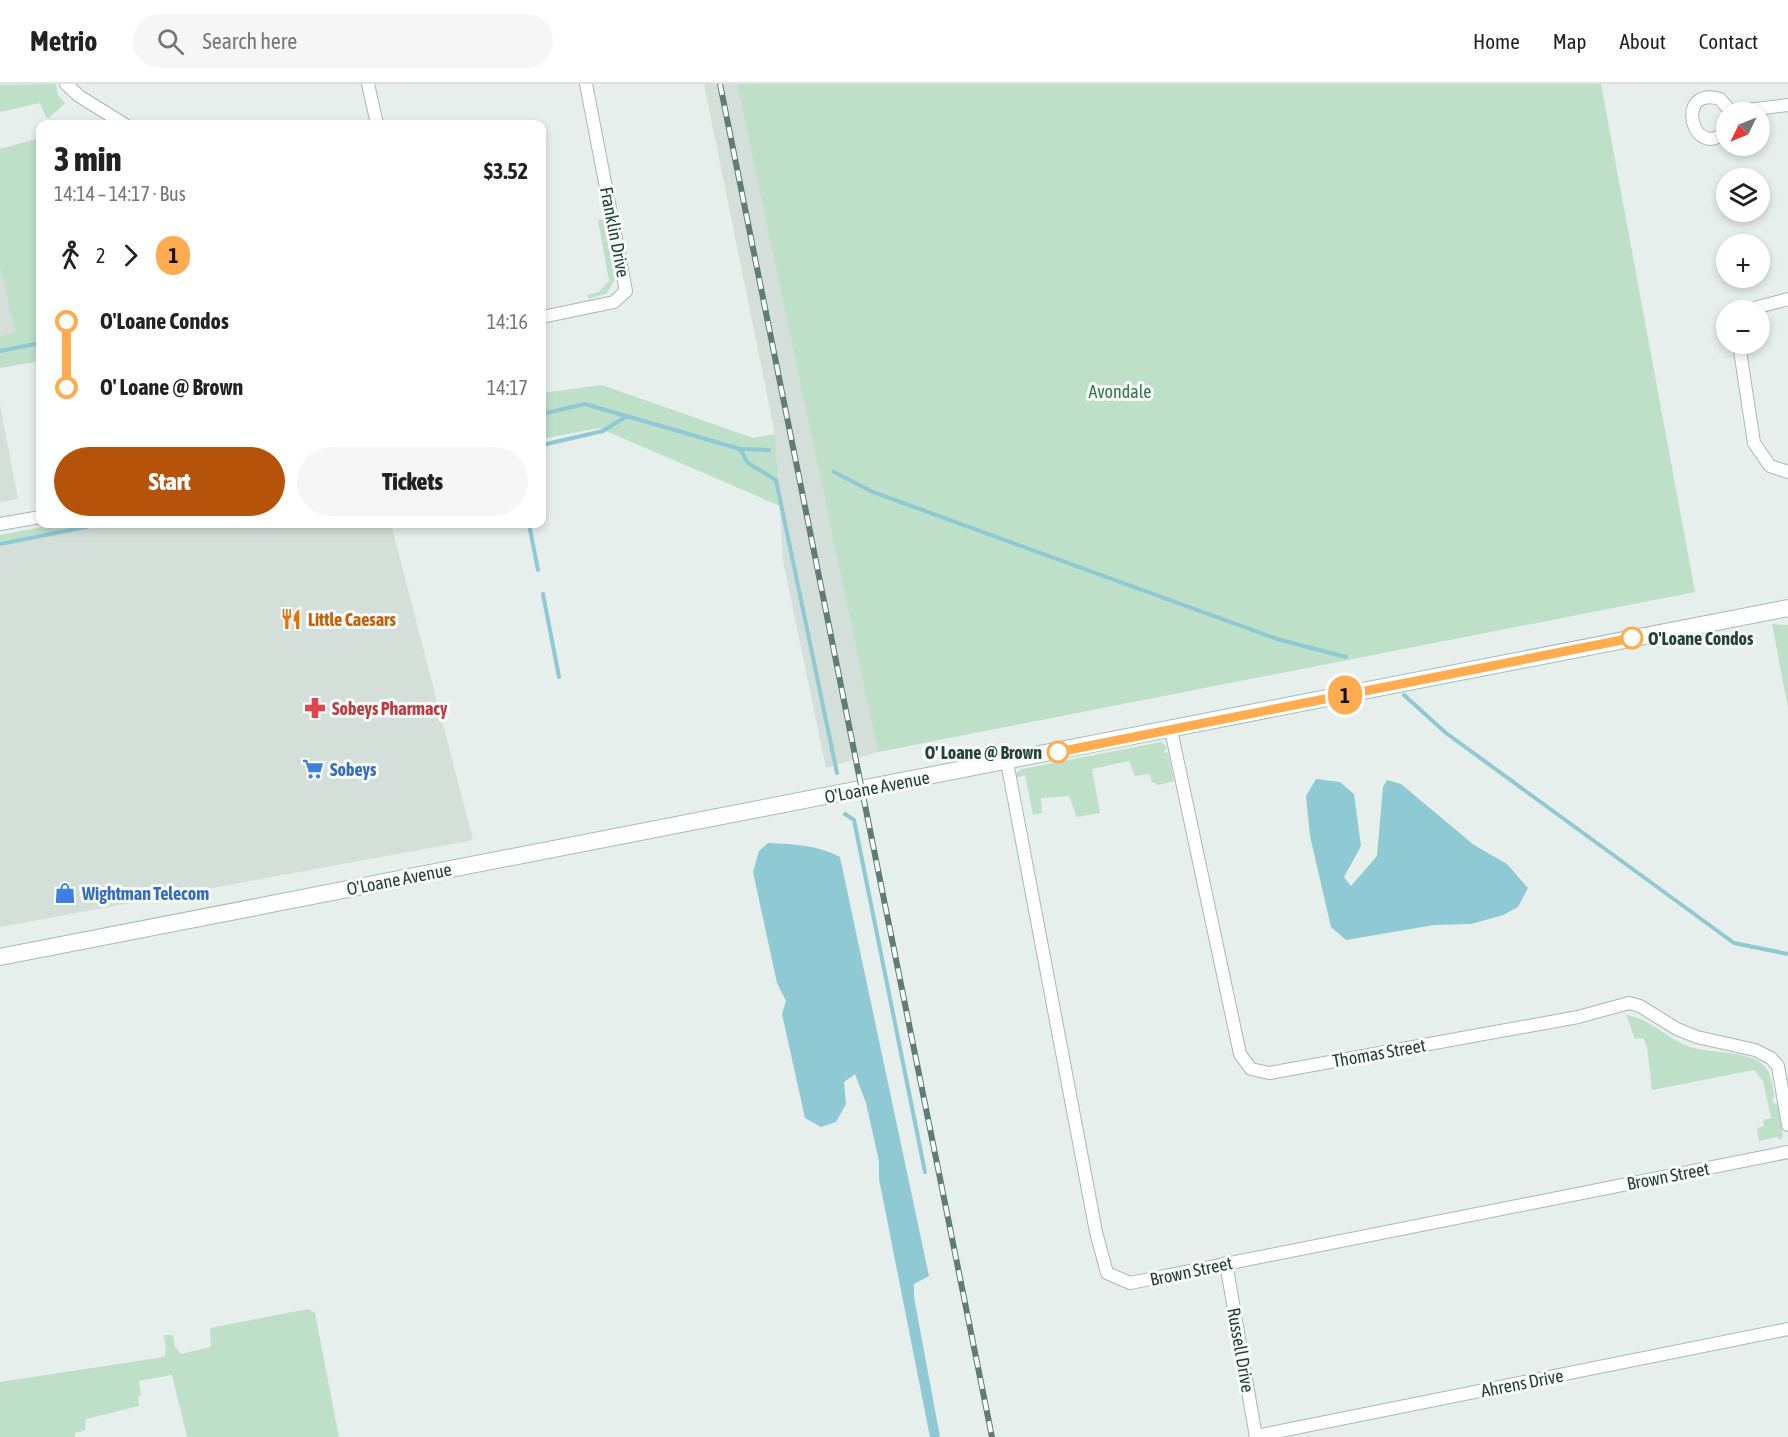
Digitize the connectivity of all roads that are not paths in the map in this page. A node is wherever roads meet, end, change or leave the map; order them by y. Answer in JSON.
{"nodes":[{"id":1,"x":66,"y":84,"type":"edge"},
{"id":2,"x":368,"y":84,"type":"edge"},
{"id":3,"x":586,"y":84,"type":"edge"},
{"id":4,"x":1723,"y":102,"type":"edge"},
{"id":5,"x":1788,"y":105,"type":"edge"},
{"id":6,"x":1770,"y":107,"type":"edge"},
{"id":7,"x":118,"y":120,"type":"edge"},
{"id":8,"x":376,"y":120,"type":"edge"},
{"id":9,"x":1716,"y":137,"type":"edge"},
{"id":10,"x":1788,"y":299,"type":"edge"},
{"id":11,"x":1770,"y":304,"type":"edge"},
{"id":12,"x":546,"y":315,"type":"edge"},
{"id":13,"x":1741,"y":354,"type":"edge"},
{"id":14,"x":1788,"y":472,"type":"edge"},
{"id":15,"x":36,"y":518,"type":"edge"},
{"id":16,"x":0,"y":524,"type":"edge"},
{"id":17,"x":1788,"y":608,"type":"edge"},
{"id":18,"x":1171,"y":730,"type":"junction"},
{"id":19,"x":1007,"y":762,"type":"junction"},
{"id":20,"x":0,"y":957,"type":"edge"},
{"id":21,"x":1788,"y":1125,"type":"edge"},
{"id":22,"x":1788,"y":1152,"type":"edge"},
{"id":23,"x":1226,"y":1263,"type":"junction"},
{"id":24,"x":1788,"y":1329,"type":"edge"},
{"id":25,"x":1256,"y":1437,"type":"edge"}],
"edges":[{"from":1,"to":7,"type":"street"},
{"from":2,"to":8,"type":"street"},
{"from":3,"to":12,"type":"street","name":"Franklin Drive"},
{"from":4,"to":9,"type":"street"},
{"from":5,"to":6,"type":"street"},
{"from":10,"to":11,"type":"street"},
{"from":13,"to":14,"type":"street"},
{"from":15,"to":16,"type":"street"},
{"from":17,"to":18,"type":"street","name":"O'Loane Avenue"},
{"from":18,"to":19,"type":"street","name":"O'Loane Avenue"},
{"from":18,"to":21,"type":"street","name":"Thomas Street"},
{"from":19,"to":20,"type":"street","name":"O'Loane Avenue"},
{"from":19,"to":23,"type":"street","name":"Brown Street"},
{"from":22,"to":23,"type":"street","name":"Brown Street"},
{"from":23,"to":25,"type":"street","name":"Russell Drive"},
{"from":24,"to":25,"type":"street","name":"Ahrens Drive"}]}
